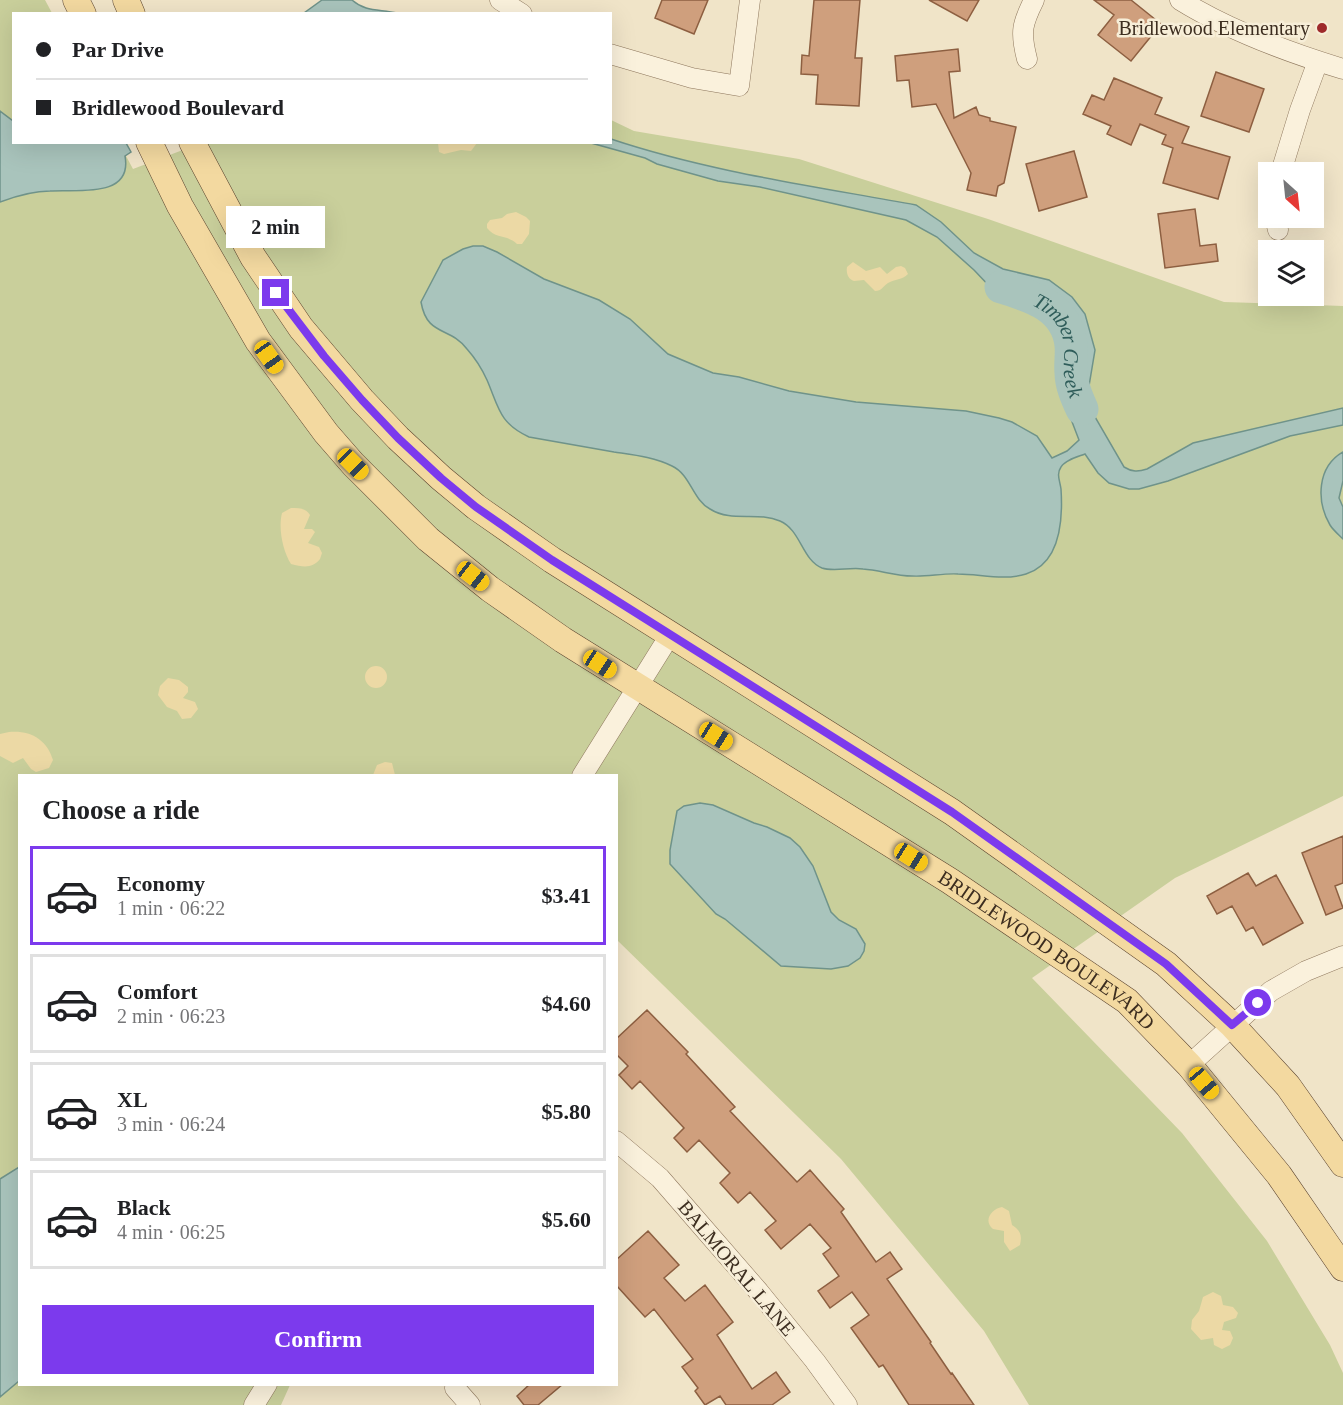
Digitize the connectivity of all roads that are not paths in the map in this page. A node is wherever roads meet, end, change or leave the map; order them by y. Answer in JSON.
{"nodes":[{"id":1,"x":500,"y":0,"type":"edge"},
{"id":2,"x":750,"y":0,"type":"edge"},
{"id":3,"x":1034,"y":0,"type":"edge"},
{"id":4,"x":1180,"y":0,"type":"edge"},
{"id":5,"x":519,"y":12,"type":"edge"},
{"id":6,"x":612,"y":55,"type":"edge"},
{"id":7,"x":1027,"y":58,"type":"dead end"},
{"id":8,"x":1318,"y":61,"type":"junction"},
{"id":9,"x":1343,"y":69,"type":"edge"},
{"id":10,"x":150,"y":144,"type":"edge"},
{"id":11,"x":193,"y":144,"type":"edge"},
{"id":12,"x":1284,"y":162,"type":"edge"},
{"id":13,"x":670,"y":635,"type":"junction"},
{"id":14,"x":638,"y":688,"type":"junction"},
{"id":15,"x":583,"y":774,"type":"edge"},
{"id":16,"x":1343,"y":956,"type":"edge"},
{"id":17,"x":1232,"y":1025,"type":"junction"},
{"id":18,"x":1189,"y":1065,"type":"junction"},
{"id":19,"x":618,"y":1143,"type":"edge"},
{"id":20,"x":1343,"y":1164,"type":"edge"},
{"id":21,"x":1343,"y":1268,"type":"edge"},
{"id":22,"x":266,"y":1386,"type":"edge"},
{"id":23,"x":456,"y":1386,"type":"edge"},
{"id":24,"x":254,"y":1405,"type":"edge"},
{"id":25,"x":470,"y":1405,"type":"edge"},
{"id":26,"x":847,"y":1405,"type":"edge"}],
"edges":[{"from":1,"to":5,"type":"street"},
{"from":2,"to":6,"type":"street"},
{"from":3,"to":7,"type":"street"},
{"from":4,"to":8,"type":"street"},
{"from":8,"to":9,"type":"street"},
{"from":8,"to":12,"type":"street"},
{"from":10,"to":14,"type":"main road","name":"BRIDLEWOOD BOULEVARD"},
{"from":11,"to":13,"type":"main road"},
{"from":13,"to":14,"type":"street"},
{"from":13,"to":17,"type":"main road"},
{"from":14,"to":15,"type":"street"},
{"from":14,"to":18,"type":"main road","name":"BRIDLEWOOD BOULEVARD"},
{"from":16,"to":17,"type":"street"},
{"from":17,"to":18,"type":"street"},
{"from":17,"to":20,"type":"main road"},
{"from":18,"to":21,"type":"main road","name":"BRIDLEWOOD BOULEVARD"},
{"from":19,"to":26,"type":"street","name":"BALMORAL LANE"},
{"from":22,"to":24,"type":"street"},
{"from":23,"to":25,"type":"street"}]}
